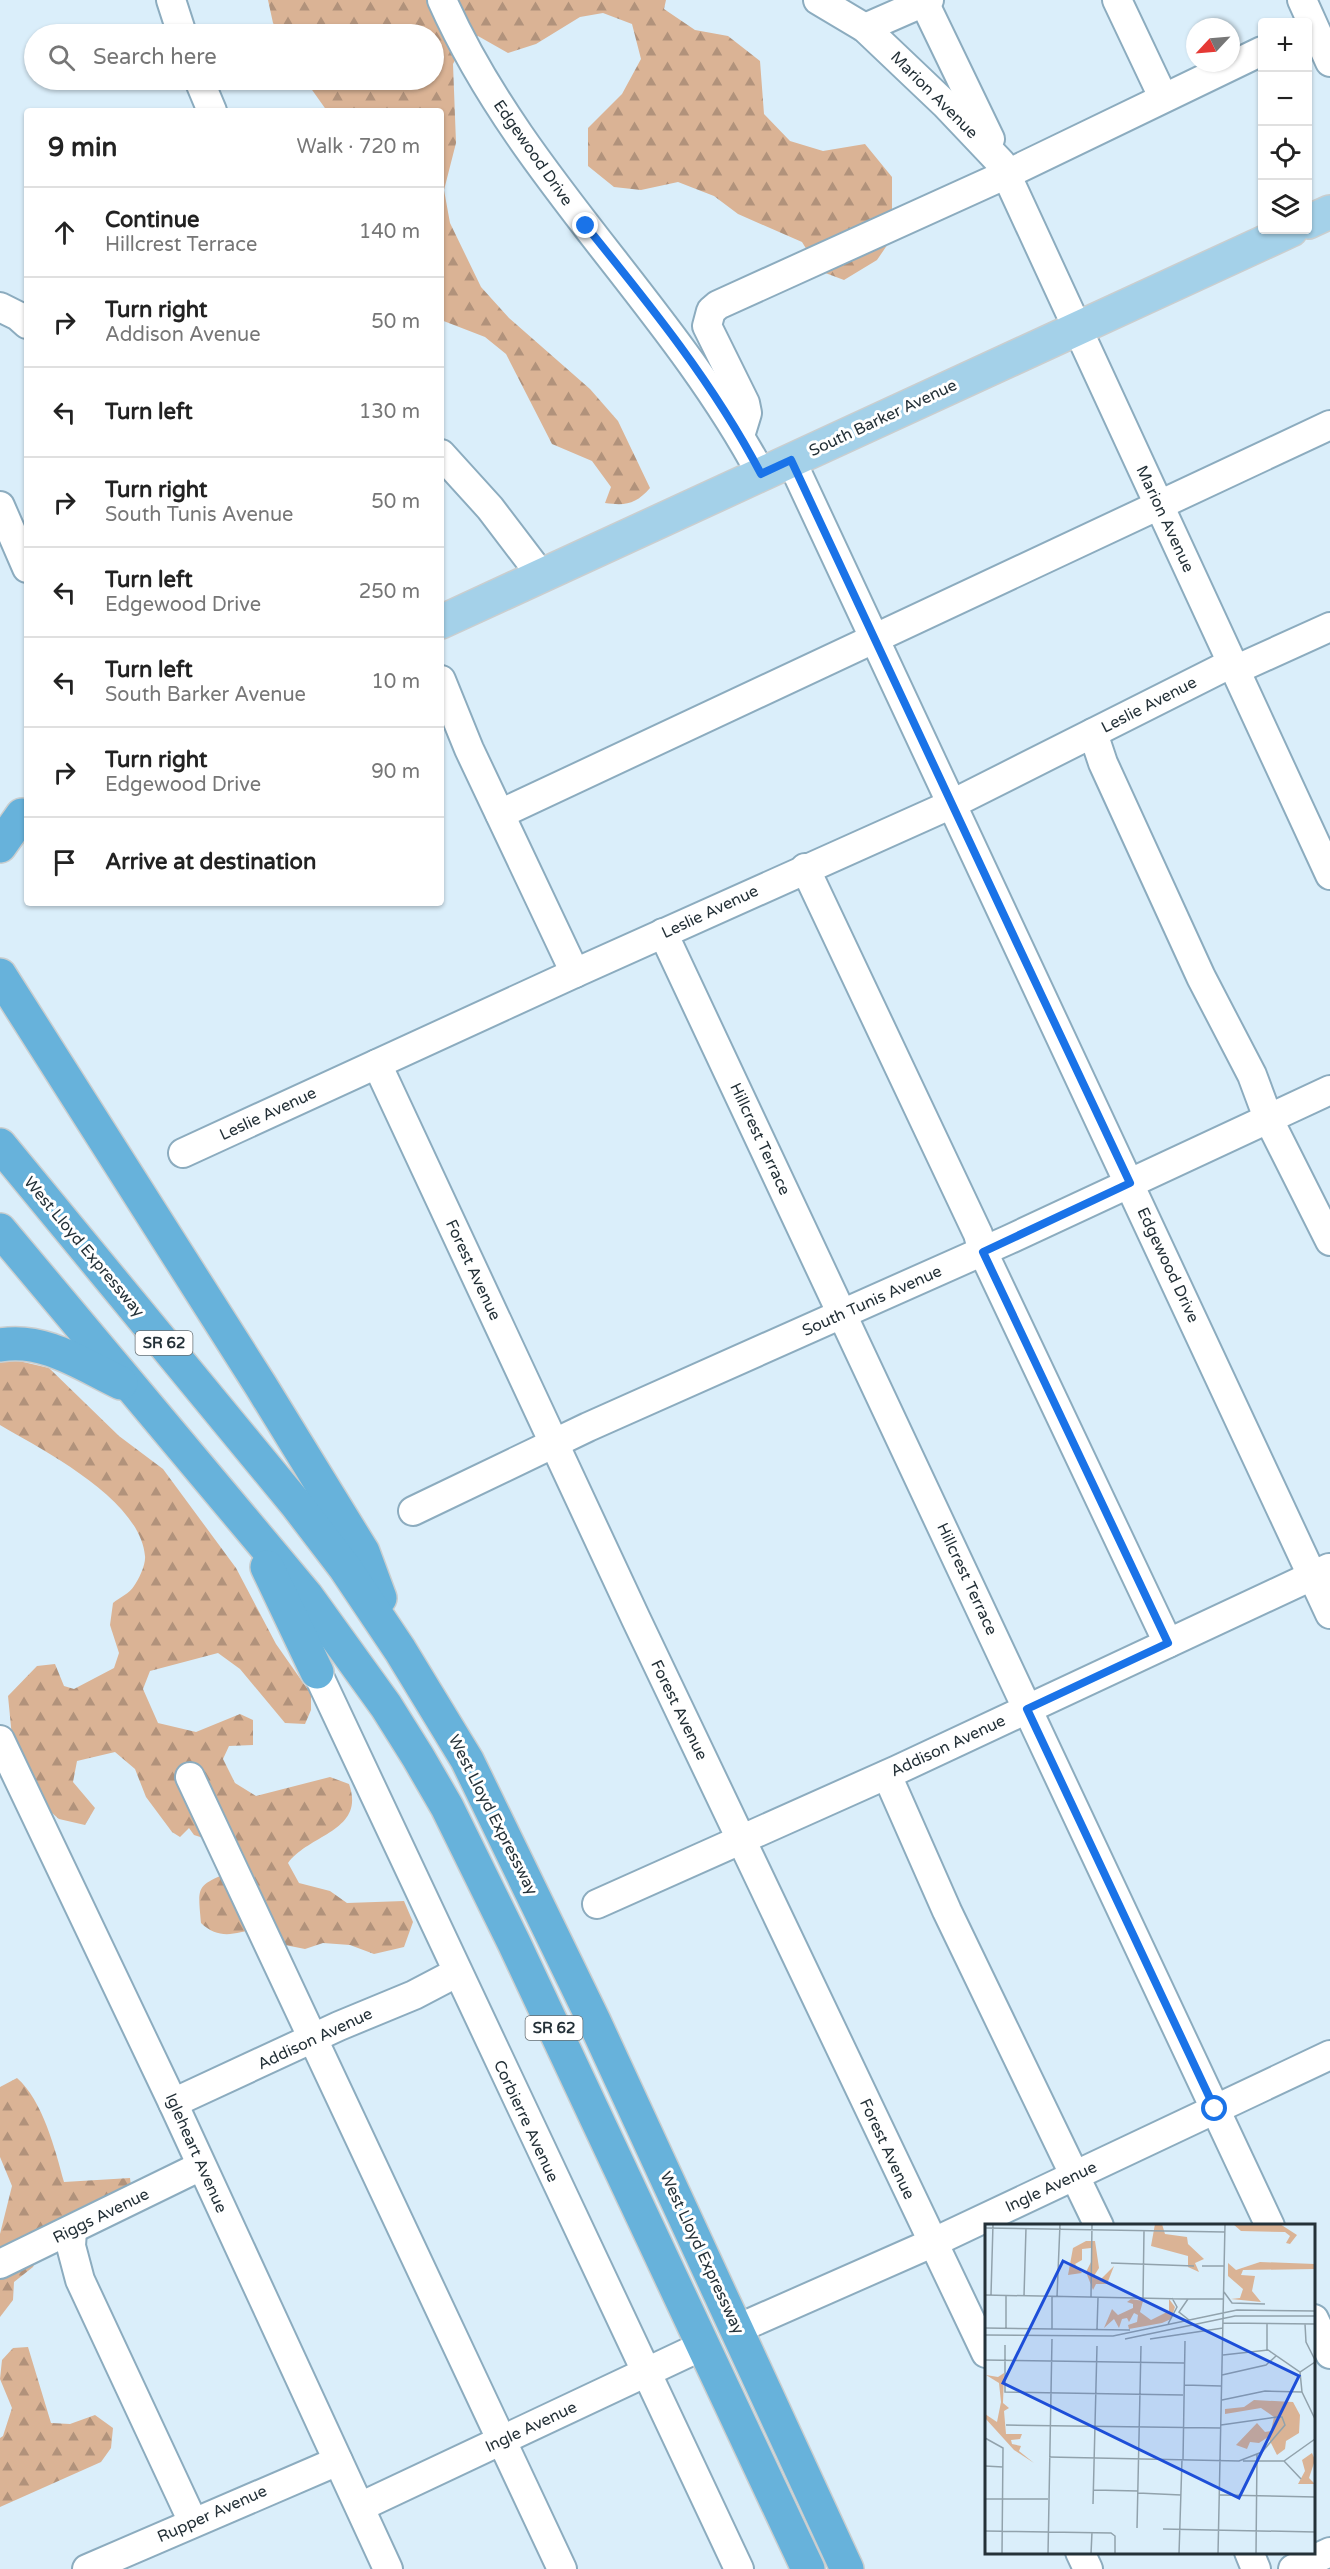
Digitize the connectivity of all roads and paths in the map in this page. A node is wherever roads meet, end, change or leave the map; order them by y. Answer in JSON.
{"nodes":[{"id":1,"x":171,"y":0,"type":"edge"},
{"id":2,"x":442,"y":0,"type":"edge"},
{"id":3,"x":818,"y":0,"type":"edge"},
{"id":4,"x":1117,"y":0,"type":"edge"},
{"id":5,"x":1302,"y":0,"type":"edge"},
{"id":6,"x":925,"y":1,"type":"edge"},
{"id":7,"x":179,"y":24,"type":"edge"},
{"id":8,"x":1317,"y":27,"type":"edge"},
{"id":9,"x":865,"y":28,"type":"junction"},
{"id":10,"x":1258,"y":53,"type":"edge"},
{"id":11,"x":1330,"y":62,"type":"edge"},
{"id":12,"x":203,"y":90,"type":"edge"},
{"id":13,"x":1163,"y":97,"type":"junction"},
{"id":14,"x":211,"y":108,"type":"edge"},
{"id":15,"x":1004,"y":168,"type":"junction"},
{"id":16,"x":1330,"y":212,"type":"edge"},
{"id":17,"x":1312,"y":220,"type":"edge"},
{"id":18,"x":1282,"y":234,"type":"edge"},
{"id":19,"x":0,"y":307,"type":"edge"},
{"id":20,"x":24,"y":321,"type":"edge"},
{"id":21,"x":1079,"y":328,"type":"junction"},
{"id":22,"x":1330,"y":425,"type":"edge"},
{"id":23,"x":740,"y":436,"type":"junction"},
{"id":24,"x":444,"y":457,"type":"edge"},
{"id":25,"x":791,"y":460,"type":"junction"},
{"id":26,"x":761,"y":474,"type":"junction"},
{"id":27,"x":0,"y":506,"type":"edge"},
{"id":28,"x":1158,"y":507,"type":"junction"},
{"id":29,"x":24,"y":561,"type":"edge"},
{"id":30,"x":541,"y":575,"type":"junction"},
{"id":31,"x":444,"y":621,"type":"edge"},
{"id":32,"x":1330,"y":627,"type":"edge"},
{"id":33,"x":874,"y":640,"type":"junction"},
{"id":34,"x":1234,"y":667,"type":"junction"},
{"id":35,"x":444,"y":691,"type":"edge"},
{"id":36,"x":1093,"y":733,"type":"junction"},
{"id":37,"x":952,"y":804,"type":"junction"},
{"id":38,"x":500,"y":814,"type":"junction"},
{"id":39,"x":16,"y":817,"type":"edge"},
{"id":40,"x":0,"y":846,"type":"edge"},
{"id":41,"x":805,"y":868,"type":"junction"},
{"id":42,"x":1330,"y":876,"type":"edge"},
{"id":43,"x":663,"y":933,"type":"junction"},
{"id":44,"x":575,"y":973,"type":"junction"},
{"id":45,"x":0,"y":975,"type":"edge"},
{"id":46,"x":377,"y":1064,"type":"junction"},
{"id":47,"x":1330,"y":1090,"type":"edge"},
{"id":48,"x":1268,"y":1118,"type":"junction"},
{"id":49,"x":0,"y":1145,"type":"edge"},
{"id":50,"x":183,"y":1153,"type":"dead end"},
{"id":51,"x":1130,"y":1183,"type":"junction"},
{"id":52,"x":0,"y":1230,"type":"edge"},
{"id":53,"x":1330,"y":1241,"type":"edge"},
{"id":54,"x":983,"y":1252,"type":"junction"},
{"id":55,"x":843,"y":1314,"type":"junction"},
{"id":56,"x":0,"y":1345,"type":"edge"},
{"id":57,"x":132,"y":1389,"type":"junction"},
{"id":58,"x":555,"y":1444,"type":"junction"},
{"id":59,"x":413,"y":1511,"type":"dead end"},
{"id":60,"x":243,"y":1520,"type":"junction"},
{"id":61,"x":1322,"y":1572,"type":"edge"},
{"id":62,"x":1330,"y":1614,"type":"edge"},
{"id":63,"x":1168,"y":1643,"type":"junction"},
{"id":64,"x":400,"y":1650,"type":"junction"},
{"id":65,"x":316,"y":1672,"type":"joint"},
{"id":66,"x":1027,"y":1709,"type":"junction"},
{"id":67,"x":0,"y":1740,"type":"edge"},
{"id":68,"x":887,"y":1774,"type":"junction"},
{"id":69,"x":190,"y":1777,"type":"dead end"},
{"id":70,"x":741,"y":1839,"type":"junction"},
{"id":71,"x":597,"y":1904,"type":"dead end"},
{"id":72,"x":456,"y":1973,"type":"junction"},
{"id":73,"x":312,"y":2039,"type":"junction"},
{"id":74,"x":1330,"y":2055,"type":"edge"},
{"id":75,"x":173,"y":2103,"type":"junction"},
{"id":76,"x":1215,"y":2109,"type":"junction"},
{"id":77,"x":201,"y":2166,"type":"junction"},
{"id":78,"x":1075,"y":2176,"type":"junction"},
{"id":79,"x":1098,"y":2224,"type":"edge"},
{"id":80,"x":1269,"y":2224,"type":"edge"},
{"id":81,"x":72,"y":2230,"type":"junction"},
{"id":82,"x":932,"y":2243,"type":"junction"},
{"id":83,"x":0,"y":2264,"type":"edge"},
{"id":84,"x":1315,"y":2321,"type":"edge"},
{"id":85,"x":737,"y":2329,"type":"junction"},
{"id":86,"x":702,"y":2346,"type":"junction"},
{"id":87,"x":985,"y":2349,"type":"edge"},
{"id":88,"x":1330,"y":2355,"type":"edge"},
{"id":89,"x":645,"y":2372,"type":"junction"},
{"id":90,"x":501,"y":2441,"type":"junction"},
{"id":91,"x":338,"y":2461,"type":"junction"},
{"id":92,"x":360,"y":2507,"type":"junction"},
{"id":93,"x":194,"y":2522,"type":"junction"},
{"id":94,"x":1330,"y":2552,"type":"edge"},
{"id":95,"x":1080,"y":2554,"type":"edge"},
{"id":96,"x":1250,"y":2554,"type":"edge"},
{"id":97,"x":87,"y":2569,"type":"edge"},
{"id":98,"x":388,"y":2569,"type":"edge"},
{"id":99,"x":562,"y":2569,"type":"edge"},
{"id":100,"x":739,"y":2569,"type":"edge"},
{"id":101,"x":808,"y":2569,"type":"edge"},
{"id":102,"x":847,"y":2569,"type":"edge"},
{"id":103,"x":1088,"y":2569,"type":"edge"},
{"id":104,"x":1257,"y":2569,"type":"edge"},
{"id":105,"x":1293,"y":2569,"type":"edge"}],
"edges":[{"from":1,"to":7,"type":"street"},
{"from":2,"to":23,"type":"street","name":"Edgewood Drive"},
{"from":3,"to":9,"type":"street","name":"Marion Avenue"},
{"from":4,"to":13,"type":"street"},
{"from":5,"to":8,"type":"street"},
{"from":6,"to":9,"type":"street"},
{"from":6,"to":15,"type":"street","name":"Marion Avenue"},
{"from":8,"to":11,"type":"street"},
{"from":9,"to":15,"type":"street","name":"Marion Avenue"},
{"from":10,"to":13,"type":"street"},
{"from":12,"to":14,"type":"street"},
{"from":13,"to":15,"type":"street"},
{"from":15,"to":21,"type":"street","name":"Marion Avenue"},
{"from":15,"to":23,"type":"street"},
{"from":16,"to":17,"type":"main road"},
{"from":18,"to":21,"type":"main road","name":"South Barker Avenue"},
{"from":19,"to":20,"type":"street"},
{"from":21,"to":25,"type":"main road","name":"South Barker Avenue"},
{"from":21,"to":28,"type":"street","name":"Marion Avenue"},
{"from":22,"to":28,"type":"street"},
{"from":23,"to":26,"type":"street","name":"Edgewood Drive"},
{"from":24,"to":30,"type":"street"},
{"from":25,"to":26,"type":"main road","name":"South Barker Avenue"},
{"from":25,"to":33,"type":"street","name":"Edgewood Drive"},
{"from":26,"to":30,"type":"main road","name":"South Barker Avenue"},
{"from":27,"to":29,"type":"street"},
{"from":28,"to":33,"type":"street"},
{"from":28,"to":34,"type":"street","name":"Marion Avenue"},
{"from":30,"to":31,"type":"main road","name":"South Barker Avenue"},
{"from":32,"to":34,"type":"street","name":"Leslie Avenue"},
{"from":33,"to":37,"type":"street","name":"Edgewood Drive"},
{"from":33,"to":38,"type":"street"},
{"from":34,"to":36,"type":"street","name":"Leslie Avenue"},
{"from":34,"to":42,"type":"street","name":"Marion Avenue"},
{"from":35,"to":38,"type":"street"},
{"from":36,"to":37,"type":"street","name":"Leslie Avenue"},
{"from":36,"to":48,"type":"street"},
{"from":37,"to":41,"type":"street","name":"Leslie Avenue"},
{"from":37,"to":51,"type":"street","name":"Edgewood Drive"},
{"from":38,"to":44,"type":"street"},
{"from":39,"to":40,"type":"highway"},
{"from":41,"to":43,"type":"street","name":"Leslie Avenue"},
{"from":41,"to":54,"type":"street"},
{"from":43,"to":44,"type":"street","name":"Leslie Avenue"},
{"from":43,"to":55,"type":"street","name":"Hillcrest Terrace"},
{"from":44,"to":46,"type":"street","name":"Leslie Avenue"},
{"from":45,"to":64,"type":"highway"},
{"from":46,"to":50,"type":"street","name":"Leslie Avenue"},
{"from":46,"to":58,"type":"street","name":"Forest Avenue"},
{"from":47,"to":48,"type":"street","name":"South Tunis Avenue"},
{"from":48,"to":51,"type":"street","name":"South Tunis Avenue"},
{"from":48,"to":53,"type":"street"},
{"from":49,"to":64,"type":"highway","name":"West Lloyd Expressway","number":"SR 62"},
{"from":51,"to":54,"type":"street","name":"South Tunis Avenue"},
{"from":51,"to":61,"type":"street","name":"Edgewood Drive"},
{"from":52,"to":57,"type":"highway","number":"SR 62"},
{"from":54,"to":55,"type":"street","name":"South Tunis Avenue"},
{"from":54,"to":63,"type":"street"},
{"from":55,"to":58,"type":"street","name":"South Tunis Avenue"},
{"from":55,"to":66,"type":"street","name":"Hillcrest Terrace"},
{"from":56,"to":57,"type":"highway"},
{"from":57,"to":60,"type":"highway","number":"SR 62"},
{"from":58,"to":59,"type":"street","name":"South Tunis Avenue"},
{"from":58,"to":70,"type":"street","name":"Forest Avenue"},
{"from":60,"to":65,"type":"highway"},
{"from":60,"to":86,"type":"highway","number":"SR 62"},
{"from":61,"to":62,"type":"street","name":"Edgewood Drive"},
{"from":61,"to":63,"type":"street","name":"Addison Avenue"},
{"from":63,"to":66,"type":"street","name":"Addison Avenue"},
{"from":64,"to":85,"type":"highway","name":"West Lloyd Expressway","number":"SR 62"},
{"from":65,"to":72,"type":"street","name":"Corbierre Avenue"},
{"from":66,"to":68,"type":"street","name":"Addison Avenue"},
{"from":66,"to":76,"type":"street","name":"Hillcrest Terrace"},
{"from":67,"to":75,"type":"street","name":"Igleheart Avenue"},
{"from":68,"to":70,"type":"street","name":"Addison Avenue"},
{"from":68,"to":78,"type":"street"},
{"from":69,"to":73,"type":"street"},
{"from":70,"to":71,"type":"street","name":"Addison Avenue"},
{"from":70,"to":82,"type":"street","name":"Forest Avenue"},
{"from":72,"to":73,"type":"street","name":"Addison Avenue"},
{"from":72,"to":89,"type":"street","name":"Corbierre Avenue"},
{"from":73,"to":75,"type":"street","name":"Addison Avenue"},
{"from":73,"to":90,"type":"street"},
{"from":74,"to":76,"type":"street","name":"Ingle Avenue"},
{"from":75,"to":77,"type":"street","name":"Igleheart Avenue"},
{"from":76,"to":78,"type":"street","name":"Ingle Avenue"},
{"from":76,"to":80,"type":"street","name":"Hillcrest Terrace"},
{"from":77,"to":81,"type":"street","name":"Riggs Avenue"},
{"from":77,"to":91,"type":"street","name":"Igleheart Avenue"},
{"from":78,"to":79,"type":"street"},
{"from":78,"to":82,"type":"street","name":"Ingle Avenue"},
{"from":81,"to":83,"type":"street","name":"Riggs Avenue"},
{"from":81,"to":93,"type":"street"},
{"from":82,"to":85,"type":"street","name":"Ingle Avenue"},
{"from":82,"to":87,"type":"street","name":"Forest Avenue"},
{"from":84,"to":88,"type":"street"},
{"from":85,"to":102,"type":"highway","name":"West Lloyd Expressway","number":"SR 62"},
{"from":86,"to":89,"type":"street","name":"Ingle Avenue"},
{"from":86,"to":101,"type":"highway","number":"SR 62"},
{"from":89,"to":90,"type":"street","name":"Ingle Avenue"},
{"from":89,"to":100,"type":"street","name":"Corbierre Avenue"},
{"from":90,"to":92,"type":"street","name":"Ingle Avenue"},
{"from":90,"to":99,"type":"street"},
{"from":91,"to":92,"type":"street","name":"Igleheart Avenue"},
{"from":91,"to":93,"type":"street","name":"Rupper Avenue"},
{"from":92,"to":98,"type":"street","name":"Igleheart Avenue"},
{"from":93,"to":97,"type":"street","name":"Rupper Avenue"},
{"from":94,"to":105,"type":"street"},
{"from":95,"to":103,"type":"street"},
{"from":96,"to":104,"type":"street"}]}
